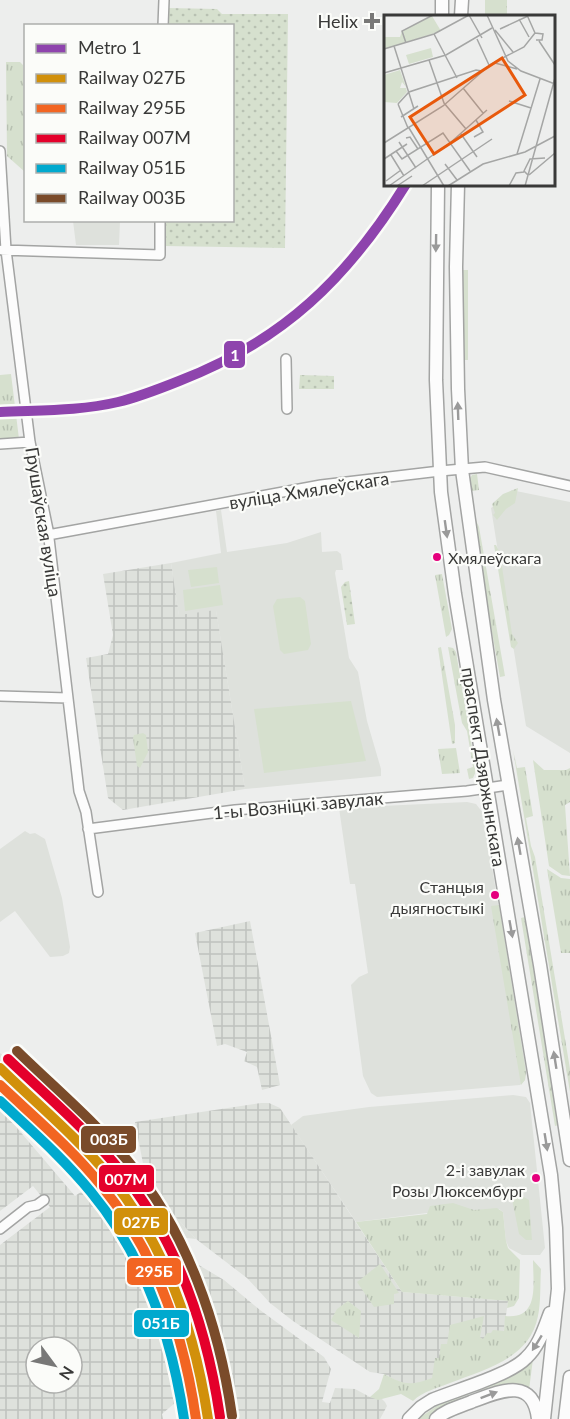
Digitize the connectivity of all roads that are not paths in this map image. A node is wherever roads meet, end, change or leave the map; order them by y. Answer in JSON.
{"nodes":[{"id":1,"x":164,"y":0,"type":"edge"},
{"id":2,"x":462,"y":0,"type":"edge"},
{"id":3,"x":461,"y":15,"type":"edge"},
{"id":4,"x":164,"y":24,"type":"edge"},
{"id":5,"x":0,"y":151,"type":"edge"},
{"id":6,"x":438,"y":186,"type":"edge"},
{"id":7,"x":458,"y":186,"type":"edge"},
{"id":8,"x":160,"y":222,"type":"edge"},
{"id":9,"x":3,"y":250,"type":"edge"},
{"id":10,"x":286,"y":359,"type":"dead end"},
{"id":11,"x":287,"y":409,"type":"dead end"},
{"id":12,"x":30,"y":442,"type":"junction"},
{"id":13,"x":0,"y":444,"type":"edge"},
{"id":14,"x":462,"y":470,"type":"junction"},
{"id":15,"x":440,"y":471,"type":"junction"},
{"id":16,"x":570,"y":486,"type":"edge"},
{"id":17,"x":48,"y":535,"type":"junction"},
{"id":18,"x":0,"y":696,"type":"edge"},
{"id":19,"x":68,"y":698,"type":"junction"},
{"id":20,"x":508,"y":785,"type":"junction"},
{"id":21,"x":488,"y":789,"type":"junction"},
{"id":22,"x":88,"y":829,"type":"junction"},
{"id":23,"x":98,"y":892,"type":"dead end"},
{"id":24,"x":566,"y":1103,"type":"edge"},
{"id":25,"x":570,"y":1160,"type":"edge"},
{"id":26,"x":44,"y":1200,"type":"dead end"},
{"id":27,"x":0,"y":1229,"type":"edge"},
{"id":28,"x":558,"y":1289,"type":"junction"},
{"id":29,"x":570,"y":1377,"type":"edge"},
{"id":30,"x":409,"y":1419,"type":"edge"},
{"id":31,"x":436,"y":1419,"type":"edge"},
{"id":32,"x":537,"y":1419,"type":"edge"},
{"id":33,"x":544,"y":1419,"type":"edge"},
{"id":34,"x":565,"y":1419,"type":"edge"}],
"edges":[{"from":1,"to":4,"type":"street"},
{"from":2,"to":3,"type":"main road"},
{"from":5,"to":9,"type":"street","name":"Грушаўская вуліца"},
{"from":6,"to":15,"type":"main road","name":"праспект Дзяржынскага","one_way":true},
{"from":14,"to":7,"type":"main road","name":"праспект Дзяржынскага","one_way":true},
{"from":8,"to":9,"type":"street"},
{"from":9,"to":12,"type":"street","name":"Грушаўская вуліца"},
{"from":10,"to":11,"type":"street"},
{"from":12,"to":13,"type":"street"},
{"from":12,"to":17,"type":"street","name":"Грушаўская вуліца"},
{"from":14,"to":15,"type":"street","name":"вуліца Хмялеўскага"},
{"from":14,"to":16,"type":"street","name":"вуліца Хмялеўскага"},
{"from":20,"to":14,"type":"main road","name":"праспект Дзяржынскага","one_way":true},
{"from":15,"to":17,"type":"street","name":"вуліца Хмялеўскага"},
{"from":15,"to":21,"type":"main road","name":"праспект Дзяржынскага","one_way":true},
{"from":17,"to":19,"type":"street","name":"Грушаўская вуліца"},
{"from":18,"to":19,"type":"street"},
{"from":19,"to":22,"type":"street","name":"Грушаўская вуліца"},
{"from":20,"to":21,"type":"street","name":"1-ы Возніцкі завулак"},
{"from":24,"to":20,"type":"main road","name":"праспект Дзяржынскага","one_way":true},
{"from":21,"to":22,"type":"street","name":"1-ы Возніцкі завулак"},
{"from":21,"to":28,"type":"main road","name":"праспект Дзяржынскага","one_way":true},
{"from":22,"to":23,"type":"street","name":"Грушаўская вуліца"},
{"from":24,"to":25,"type":"main road","name":"праспект Дзяржынскага"},
{"from":26,"to":27,"type":"street"},
{"from":28,"to":30,"type":"main road","one_way":true},
{"from":28,"to":33,"type":"main road","name":"праспект Дзяржынскага"},
{"from":29,"to":34,"type":"main road"},
{"from":31,"to":32,"type":"main road","one_way":true}]}
